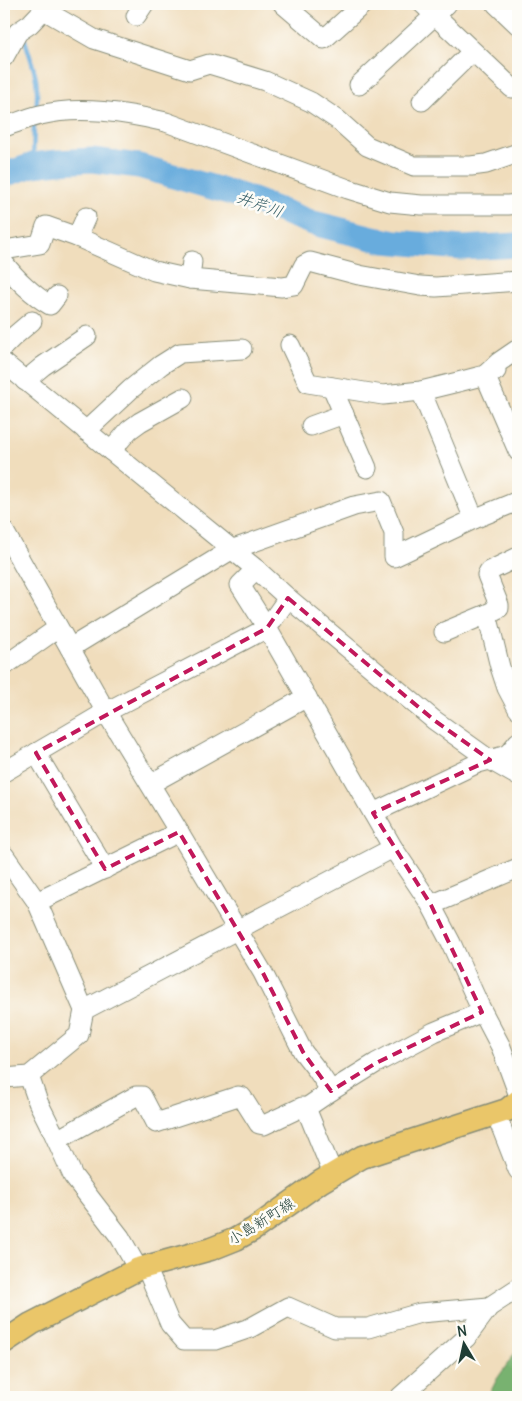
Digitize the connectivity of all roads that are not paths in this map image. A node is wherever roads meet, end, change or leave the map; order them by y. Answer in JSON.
{"nodes":[{"id":1,"x":283,"y":4,"type":"edge"},
{"id":2,"x":363,"y":4,"type":"edge"},
{"id":3,"x":496,"y":4,"type":"edge"},
{"id":4,"x":47,"y":6,"type":"edge"},
{"id":5,"x":435,"y":8,"type":"edge"},
{"id":6,"x":518,"y":25,"type":"edge"},
{"id":7,"x":12,"y":36,"type":"edge"},
{"id":8,"x":472,"y":52,"type":"junction"},
{"id":9,"x":4,"y":57,"type":"edge"},
{"id":10,"x":359,"y":84,"type":"dead end"},
{"id":11,"x":512,"y":88,"type":"dead end"},
{"id":12,"x":422,"y":101,"type":"dead end"},
{"id":13,"x":62,"y":111,"type":"junction"},
{"id":14,"x":4,"y":127,"type":"edge"},
{"id":15,"x":4,"y":137,"type":"edge"},
{"id":16,"x":518,"y":153,"type":"edge"},
{"id":17,"x":518,"y":204,"type":"edge"},
{"id":18,"x":86,"y":217,"type":"dead end"},
{"id":19,"x":78,"y":237,"type":"junction"},
{"id":20,"x":4,"y":250,"type":"edge"},
{"id":21,"x":4,"y":264,"type":"edge"},
{"id":22,"x":518,"y":282,"type":"edge"},
{"id":23,"x":57,"y":296,"type":"dead end"},
{"id":24,"x":32,"y":321,"type":"dead end"},
{"id":25,"x":87,"y":336,"type":"dead end"},
{"id":26,"x":4,"y":346,"type":"edge"},
{"id":27,"x":290,"y":346,"type":"dead end"},
{"id":28,"x":242,"y":349,"type":"dead end"},
{"id":29,"x":518,"y":349,"type":"edge"},
{"id":30,"x":518,"y":362,"type":"edge"},
{"id":31,"x":4,"y":363,"type":"edge"},
{"id":32,"x":485,"y":374,"type":"junction"},
{"id":33,"x":25,"y":381,"type":"junction"},
{"id":34,"x":332,"y":387,"type":"junction"},
{"id":35,"x":421,"y":391,"type":"junction"},
{"id":36,"x":183,"y":398,"type":"dead end"},
{"id":37,"x":344,"y":414,"type":"junction"},
{"id":38,"x":311,"y":426,"type":"dead end"},
{"id":39,"x":86,"y":431,"type":"junction"},
{"id":40,"x":111,"y":451,"type":"junction"},
{"id":41,"x":518,"y":451,"type":"edge"},
{"id":42,"x":367,"y":468,"type":"dead end"},
{"id":43,"x":518,"y":501,"type":"edge"},
{"id":44,"x":474,"y":519,"type":"junction"},
{"id":45,"x":5,"y":535,"type":"edge"},
{"id":46,"x":232,"y":550,"type":"junction"},
{"id":47,"x":518,"y":557,"type":"edge"},
{"id":48,"x":256,"y":569,"type":"junction"},
{"id":49,"x":288,"y":598,"type":"junction"},
{"id":50,"x":487,"y":614,"type":"junction"},
{"id":51,"x":58,"y":628,"type":"junction"},
{"id":52,"x":267,"y":628,"type":"junction"},
{"id":53,"x":444,"y":632,"type":"dead end"},
{"id":54,"x":70,"y":648,"type":"junction"},
{"id":55,"x":4,"y":666,"type":"edge"},
{"id":56,"x":307,"y":697,"type":"junction"},
{"id":57,"x":518,"y":709,"type":"edge"},
{"id":58,"x":106,"y":712,"type":"junction"},
{"id":59,"x":518,"y":742,"type":"edge"},
{"id":60,"x":36,"y":753,"type":"junction"},
{"id":61,"x":490,"y":760,"type":"junction"},
{"id":62,"x":4,"y":772,"type":"edge"},
{"id":63,"x":518,"y":776,"type":"edge"},
{"id":64,"x":150,"y":784,"type":"junction"},
{"id":65,"x":373,"y":813,"type":"junction"},
{"id":66,"x":179,"y":832,"type":"junction"},
{"id":67,"x":393,"y":848,"type":"junction"},
{"id":68,"x":4,"y":854,"type":"edge"},
{"id":69,"x":105,"y":868,"type":"junction"},
{"id":70,"x":518,"y":868,"type":"edge"},
{"id":71,"x":37,"y":902,"type":"junction"},
{"id":72,"x":431,"y":905,"type":"junction"},
{"id":73,"x":238,"y":928,"type":"junction"},
{"id":74,"x":84,"y":1010,"type":"junction"},
{"id":75,"x":482,"y":1012,"type":"junction"},
{"id":76,"x":29,"y":1076,"type":"junction"},
{"id":77,"x":4,"y":1078,"type":"edge"},
{"id":78,"x":331,"y":1092,"type":"junction"},
{"id":79,"x":518,"y":1092,"type":"edge"},
{"id":80,"x":518,"y":1100,"type":"edge"},
{"id":81,"x":306,"y":1108,"type":"junction"},
{"id":82,"x":496,"y":1114,"type":"junction"},
{"id":83,"x":57,"y":1140,"type":"junction"},
{"id":84,"x":518,"y":1170,"type":"edge"},
{"id":85,"x":333,"y":1174,"type":"junction"},
{"id":86,"x":142,"y":1268,"type":"junction"},
{"id":87,"x":518,"y":1288,"type":"edge"},
{"id":88,"x":489,"y":1307,"type":"junction"},
{"id":89,"x":4,"y":1342,"type":"edge"},
{"id":90,"x":400,"y":1397,"type":"edge"}],
"edges":[{"from":1,"to":2,"type":"street"},
{"from":3,"to":6,"type":"street"},
{"from":4,"to":7,"type":"street"},
{"from":4,"to":16,"type":"street"},
{"from":5,"to":8,"type":"street"},
{"from":5,"to":10,"type":"street"},
{"from":7,"to":9,"type":"street"},
{"from":8,"to":11,"type":"street"},
{"from":8,"to":12,"type":"street"},
{"from":13,"to":14,"type":"street"},
{"from":13,"to":15,"type":"street"},
{"from":13,"to":17,"type":"street"},
{"from":18,"to":19,"type":"street"},
{"from":19,"to":20,"type":"street"},
{"from":19,"to":22,"type":"street"},
{"from":21,"to":23,"type":"street"},
{"from":24,"to":26,"type":"street"},
{"from":25,"to":33,"type":"street"},
{"from":27,"to":34,"type":"street"},
{"from":28,"to":39,"type":"street"},
{"from":29,"to":32,"type":"street"},
{"from":30,"to":32,"type":"street"},
{"from":31,"to":33,"type":"street"},
{"from":32,"to":35,"type":"street"},
{"from":32,"to":41,"type":"street"},
{"from":33,"to":39,"type":"street"},
{"from":34,"to":35,"type":"street"},
{"from":34,"to":37,"type":"street"},
{"from":35,"to":44,"type":"street"},
{"from":36,"to":40,"type":"street"},
{"from":37,"to":38,"type":"street"},
{"from":37,"to":42,"type":"street"},
{"from":39,"to":40,"type":"street"},
{"from":40,"to":46,"type":"street"},
{"from":43,"to":44,"type":"street"},
{"from":44,"to":46,"type":"street"},
{"from":45,"to":51,"type":"street"},
{"from":46,"to":48,"type":"street"},
{"from":46,"to":54,"type":"street"},
{"from":47,"to":50,"type":"street"},
{"from":48,"to":49,"type":"street"},
{"from":48,"to":52,"type":"street"},
{"from":49,"to":52,"type":"street"},
{"from":49,"to":61,"type":"street"},
{"from":50,"to":53,"type":"street"},
{"from":50,"to":57,"type":"street"},
{"from":51,"to":54,"type":"street"},
{"from":51,"to":55,"type":"street"},
{"from":52,"to":56,"type":"street"},
{"from":52,"to":58,"type":"street"},
{"from":54,"to":58,"type":"street"},
{"from":56,"to":64,"type":"street"},
{"from":56,"to":65,"type":"street"},
{"from":58,"to":60,"type":"street"},
{"from":58,"to":64,"type":"street"},
{"from":59,"to":61,"type":"street"},
{"from":60,"to":62,"type":"street"},
{"from":60,"to":69,"type":"street"},
{"from":61,"to":63,"type":"street"},
{"from":61,"to":65,"type":"street"},
{"from":64,"to":66,"type":"street"},
{"from":65,"to":67,"type":"street"},
{"from":66,"to":69,"type":"street"},
{"from":66,"to":73,"type":"street"},
{"from":67,"to":72,"type":"street"},
{"from":67,"to":73,"type":"street"},
{"from":68,"to":71,"type":"street"},
{"from":69,"to":71,"type":"street"},
{"from":70,"to":72,"type":"street"},
{"from":71,"to":74,"type":"street"},
{"from":72,"to":75,"type":"street"},
{"from":73,"to":74,"type":"street"},
{"from":73,"to":78,"type":"street"},
{"from":74,"to":76,"type":"street"},
{"from":75,"to":78,"type":"street"},
{"from":75,"to":79,"type":"street"},
{"from":76,"to":77,"type":"street"},
{"from":76,"to":83,"type":"street"},
{"from":78,"to":81,"type":"street"},
{"from":80,"to":82,"type":"main road","name":"小島新町線"},
{"from":81,"to":83,"type":"street"},
{"from":81,"to":85,"type":"street"},
{"from":82,"to":84,"type":"street"},
{"from":82,"to":85,"type":"main road","name":"小島新町線"},
{"from":83,"to":86,"type":"street"},
{"from":85,"to":86,"type":"main road","name":"小島新町線"},
{"from":86,"to":88,"type":"street"},
{"from":86,"to":89,"type":"main road","name":"小島新町線"},
{"from":87,"to":88,"type":"street"},
{"from":88,"to":90,"type":"street"}]}
